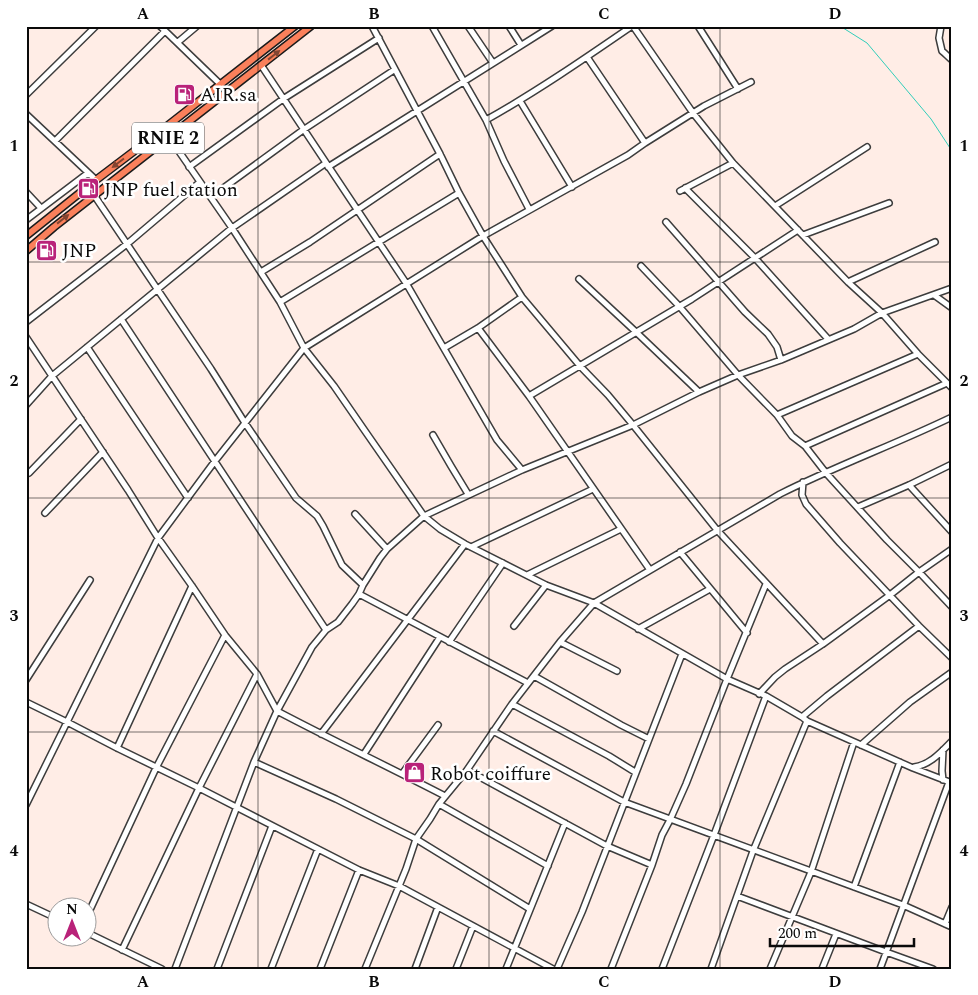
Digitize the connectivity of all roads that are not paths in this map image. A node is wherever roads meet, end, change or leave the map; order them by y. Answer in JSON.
{"nodes":[{"id":1,"x":96,"y":26,"type":"edge"},
{"id":2,"x":160,"y":26,"type":"edge"},
{"id":3,"x":197,"y":26,"type":"edge"},
{"id":4,"x":295,"y":26,"type":"edge"},
{"id":5,"x":311,"y":26,"type":"edge"},
{"id":6,"x":372,"y":26,"type":"edge"},
{"id":7,"x":432,"y":26,"type":"edge"},
{"id":8,"x":468,"y":26,"type":"edge"},
{"id":9,"x":509,"y":26,"type":"edge"},
{"id":10,"x":552,"y":26,"type":"edge"},
{"id":11,"x":632,"y":26,"type":"edge"},
{"id":12,"x":698,"y":26,"type":"edge"},
{"id":13,"x":941,"y":26,"type":"edge"},
{"id":14,"x":165,"y":31,"type":"junction"},
{"id":15,"x":379,"y":38,"type":"junction"},
{"id":16,"x":178,"y":42,"type":"junction"},
{"id":17,"x":521,"y":45,"type":"junction"},
{"id":18,"x":587,"y":57,"type":"junction"},
{"id":19,"x":952,"y":60,"type":"edge"},
{"id":20,"x":493,"y":63,"type":"junction"},
{"id":21,"x":260,"y":65,"type":"junction"},
{"id":22,"x":394,"y":70,"type":"junction"},
{"id":23,"x":464,"y":82,"type":"junction"},
{"id":24,"x":751,"y":82,"type":"dead end"},
{"id":25,"x":220,"y":84,"type":"junction"},
{"id":26,"x":738,"y":89,"type":"junction"},
{"id":27,"x":26,"y":95,"type":"edge"},
{"id":28,"x":283,"y":99,"type":"junction"},
{"id":29,"x":520,"y":101,"type":"junction"},
{"id":30,"x":416,"y":111,"type":"junction"},
{"id":31,"x":694,"y":113,"type":"junction"},
{"id":32,"x":26,"y":114,"type":"edge"},
{"id":33,"x":486,"y":120,"type":"junction"},
{"id":34,"x":303,"y":130,"type":"junction"},
{"id":35,"x":169,"y":137,"type":"junction"},
{"id":36,"x":55,"y":141,"type":"junction"},
{"id":37,"x":645,"y":143,"type":"junction"},
{"id":38,"x":867,"y":147,"type":"dead end"},
{"id":39,"x":440,"y":154,"type":"junction"},
{"id":40,"x":733,"y":163,"type":"junction"},
{"id":41,"x":327,"y":165,"type":"junction"},
{"id":42,"x":189,"y":167,"type":"junction"},
{"id":43,"x":88,"y":173,"type":"junction"},
{"id":44,"x":96,"y":180,"type":"junction"},
{"id":45,"x":200,"y":182,"type":"junction"},
{"id":46,"x":572,"y":186,"type":"junction"},
{"id":47,"x":685,"y":188,"type":"junction"},
{"id":48,"x":680,"y":191,"type":"dead end"},
{"id":49,"x":26,"y":192,"type":"edge"},
{"id":50,"x":459,"y":193,"type":"junction"},
{"id":51,"x":94,"y":195,"type":"junction"},
{"id":52,"x":210,"y":198,"type":"junction"},
{"id":53,"x":889,"y":203,"type":"dead end"},
{"id":54,"x":775,"y":206,"type":"junction"},
{"id":55,"x":41,"y":208,"type":"junction"},
{"id":56,"x":529,"y":209,"type":"junction"},
{"id":57,"x":357,"y":210,"type":"junction"},
{"id":58,"x":26,"y":220,"type":"edge"},
{"id":59,"x":666,"y":222,"type":"dead end"},
{"id":60,"x":232,"y":228,"type":"junction"},
{"id":61,"x":798,"y":230,"type":"junction"},
{"id":62,"x":803,"y":235,"type":"junction"},
{"id":63,"x":26,"y":236,"type":"edge"},
{"id":64,"x":483,"y":236,"type":"junction"},
{"id":65,"x":378,"y":242,"type":"junction"},
{"id":66,"x":936,"y":242,"type":"dead end"},
{"id":67,"x":127,"y":244,"type":"junction"},
{"id":68,"x":26,"y":251,"type":"edge"},
{"id":69,"x":755,"y":258,"type":"junction"},
{"id":70,"x":641,"y":266,"type":"dead end"},
{"id":71,"x":260,"y":272,"type":"junction"},
{"id":72,"x":579,"y":280,"type":"dead end"},
{"id":73,"x":719,"y":282,"type":"junction"},
{"id":74,"x":848,"y":282,"type":"junction"},
{"id":75,"x":406,"y":283,"type":"junction"},
{"id":76,"x":952,"y":288,"type":"edge"},
{"id":77,"x":157,"y":289,"type":"junction"},
{"id":78,"x":934,"y":295,"type":"junction"},
{"id":79,"x":522,"y":297,"type":"junction"},
{"id":80,"x":280,"y":302,"type":"junction"},
{"id":81,"x":679,"y":306,"type":"junction"},
{"id":82,"x":952,"y":308,"type":"edge"},
{"id":83,"x":882,"y":313,"type":"junction"},
{"id":84,"x":121,"y":319,"type":"junction"},
{"id":85,"x":26,"y":322,"type":"edge"},
{"id":86,"x":478,"y":328,"type":"junction"},
{"id":87,"x":636,"y":332,"type":"junction"},
{"id":88,"x":26,"y":337,"type":"edge"},
{"id":89,"x":828,"y":339,"type":"junction"},
{"id":90,"x":86,"y":347,"type":"junction"},
{"id":91,"x":304,"y":348,"type":"junction"},
{"id":92,"x":444,"y":348,"type":"junction"},
{"id":93,"x":918,"y":354,"type":"junction"},
{"id":94,"x":781,"y":360,"type":"junction"},
{"id":95,"x":580,"y":366,"type":"junction"},
{"id":96,"x":738,"y":375,"type":"junction"},
{"id":97,"x":52,"y":376,"type":"junction"},
{"id":98,"x":950,"y":386,"type":"edge"},
{"id":99,"x":699,"y":392,"type":"junction"},
{"id":100,"x":529,"y":396,"type":"junction"},
{"id":101,"x":26,"y":405,"type":"edge"},
{"id":102,"x":777,"y":415,"type":"junction"},
{"id":103,"x":952,"y":417,"type":"edge"},
{"id":104,"x":81,"y":419,"type":"junction"},
{"id":105,"x":245,"y":423,"type":"junction"},
{"id":106,"x":633,"y":425,"type":"junction"},
{"id":107,"x":433,"y":435,"type":"dead end"},
{"id":108,"x":804,"y":446,"type":"junction"},
{"id":109,"x":103,"y":452,"type":"junction"},
{"id":110,"x":567,"y":452,"type":"junction"},
{"id":111,"x":215,"y":461,"type":"junction"},
{"id":112,"x":952,"y":464,"type":"edge"},
{"id":113,"x":522,"y":470,"type":"junction"},
{"id":114,"x":29,"y":473,"type":"dead end"},
{"id":115,"x":826,"y":473,"type":"junction"},
{"id":116,"x":803,"y":482,"type":"junction"},
{"id":117,"x":909,"y":485,"type":"junction"},
{"id":118,"x":593,"y":489,"type":"junction"},
{"id":119,"x":468,"y":494,"type":"junction"},
{"id":120,"x":188,"y":498,"type":"junction"},
{"id":121,"x":858,"y":507,"type":"junction"},
{"id":122,"x":45,"y":514,"type":"dead end"},
{"id":123,"x":355,"y":514,"type":"dead end"},
{"id":124,"x":424,"y":516,"type":"junction"},
{"id":125,"x":621,"y":529,"type":"junction"},
{"id":126,"x":717,"y":530,"type":"junction"},
{"id":127,"x":952,"y":532,"type":"edge"},
{"id":128,"x":158,"y":538,"type":"junction"},
{"id":129,"x":465,"y":544,"type":"junction"},
{"id":130,"x":471,"y":547,"type":"junction"},
{"id":131,"x":386,"y":549,"type":"junction"},
{"id":132,"x":952,"y":549,"type":"edge"},
{"id":133,"x":680,"y":552,"type":"junction"},
{"id":134,"x":503,"y":563,"type":"junction"},
{"id":135,"x":650,"y":570,"type":"junction"},
{"id":136,"x":919,"y":572,"type":"junction"},
{"id":137,"x":527,"y":575,"type":"junction"},
{"id":138,"x":90,"y":580,"type":"dead end"},
{"id":139,"x":766,"y":584,"type":"junction"},
{"id":140,"x":363,"y":585,"type":"junction"},
{"id":141,"x":546,"y":585,"type":"junction"},
{"id":142,"x":192,"y":586,"type":"junction"},
{"id":143,"x":710,"y":589,"type":"junction"},
{"id":144,"x":359,"y":594,"type":"junction"},
{"id":145,"x":890,"y":595,"type":"junction"},
{"id":146,"x":594,"y":603,"type":"junction"},
{"id":147,"x":952,"y":607,"type":"edge"},
{"id":148,"x":408,"y":620,"type":"junction"},
{"id":149,"x":514,"y":626,"type":"dead end"},
{"id":150,"x":919,"y":626,"type":"junction"},
{"id":151,"x":638,"y":629,"type":"junction"},
{"id":152,"x":326,"y":630,"type":"junction"},
{"id":153,"x":747,"y":633,"type":"junction"},
{"id":154,"x":225,"y":635,"type":"junction"},
{"id":155,"x":440,"y":637,"type":"junction"},
{"id":156,"x":450,"y":642,"type":"junction"},
{"id":157,"x":560,"y":642,"type":"junction"},
{"id":158,"x":823,"y":644,"type":"junction"},
{"id":159,"x":682,"y":654,"type":"junction"},
{"id":160,"x":952,"y":658,"type":"edge"},
{"id":161,"x":617,"y":671,"type":"dead end"},
{"id":162,"x":952,"y":672,"type":"edge"},
{"id":163,"x":257,"y":674,"type":"junction"},
{"id":164,"x":534,"y":676,"type":"junction"},
{"id":165,"x":727,"y":679,"type":"junction"},
{"id":166,"x":26,"y":680,"type":"edge"},
{"id":167,"x":528,"y":683,"type":"junction"},
{"id":168,"x":759,"y":694,"type":"junction"},
{"id":169,"x":766,"y":696,"type":"junction"},
{"id":170,"x":26,"y":702,"type":"edge"},
{"id":171,"x":512,"y":704,"type":"junction"},
{"id":172,"x":277,"y":711,"type":"junction"},
{"id":173,"x":804,"y":719,"type":"junction"},
{"id":174,"x":67,"y":722,"type":"junction"},
{"id":175,"x":438,"y":725,"type":"dead end"},
{"id":176,"x":493,"y":731,"type":"junction"},
{"id":177,"x":321,"y":734,"type":"junction"},
{"id":178,"x":649,"y":739,"type":"junction"},
{"id":179,"x":952,"y":741,"type":"edge"},
{"id":180,"x":854,"y":742,"type":"junction"},
{"id":181,"x":861,"y":745,"type":"junction"},
{"id":182,"x":117,"y":748,"type":"junction"},
{"id":183,"x":943,"y":750,"type":"junction"},
{"id":184,"x":364,"y":754,"type":"junction"},
{"id":185,"x":254,"y":762,"type":"junction"},
{"id":186,"x":900,"y":762,"type":"junction"},
{"id":187,"x":156,"y":768,"type":"junction"},
{"id":188,"x":913,"y":768,"type":"junction"},
{"id":189,"x":466,"y":770,"type":"junction"},
{"id":190,"x":635,"y":772,"type":"junction"},
{"id":191,"x":402,"y":774,"type":"junction"},
{"id":192,"x":948,"y":781,"type":"edge"},
{"id":193,"x":199,"y":788,"type":"junction"},
{"id":194,"x":445,"y":796,"type":"junction"},
{"id":195,"x":624,"y":802,"type":"junction"},
{"id":196,"x":439,"y":804,"type":"junction"},
{"id":197,"x":26,"y":805,"type":"edge"},
{"id":198,"x":236,"y":808,"type":"junction"},
{"id":199,"x":670,"y":820,"type":"junction"},
{"id":200,"x":565,"y":823,"type":"junction"},
{"id":201,"x":272,"y":826,"type":"junction"},
{"id":202,"x":714,"y":835,"type":"junction"},
{"id":203,"x":416,"y":839,"type":"junction"},
{"id":204,"x":607,"y":846,"type":"junction"},
{"id":205,"x":318,"y":849,"type":"junction"},
{"id":206,"x":753,"y":851,"type":"junction"},
{"id":207,"x":652,"y":864,"type":"junction"},
{"id":208,"x":548,"y":866,"type":"junction"},
{"id":209,"x":359,"y":870,"type":"junction"},
{"id":210,"x":810,"y":872,"type":"junction"},
{"id":211,"x":399,"y":886,"type":"junction"},
{"id":212,"x":854,"y":888,"type":"junction"},
{"id":213,"x":737,"y":896,"type":"junction"},
{"id":214,"x":95,"y":898,"type":"edge"},
{"id":215,"x":26,"y":904,"type":"edge"},
{"id":216,"x":903,"y":905,"type":"junction"},
{"id":217,"x":952,"y":907,"type":"edge"},
{"id":218,"x":438,"y":908,"type":"junction"},
{"id":219,"x":530,"y":909,"type":"junction"},
{"id":220,"x":48,"y":914,"type":"edge"},
{"id":221,"x":792,"y":917,"type":"junction"},
{"id":222,"x":945,"y":924,"type":"junction"},
{"id":223,"x":473,"y":926,"type":"junction"},
{"id":224,"x":952,"y":926,"type":"edge"},
{"id":225,"x":836,"y":934,"type":"junction"},
{"id":226,"x":98,"y":938,"type":"edge"},
{"id":227,"x":515,"y":948,"type":"junction"},
{"id":228,"x":122,"y":950,"type":"junction"},
{"id":229,"x":886,"y":952,"type":"junction"},
{"id":230,"x":162,"y":969,"type":"edge"},
{"id":231,"x":175,"y":969,"type":"edge"},
{"id":232,"x":217,"y":969,"type":"edge"},
{"id":233,"x":271,"y":969,"type":"edge"},
{"id":234,"x":320,"y":969,"type":"edge"},
{"id":235,"x":365,"y":969,"type":"edge"},
{"id":236,"x":415,"y":969,"type":"edge"},
{"id":237,"x":456,"y":969,"type":"edge"},
{"id":238,"x":506,"y":969,"type":"edge"},
{"id":239,"x":553,"y":969,"type":"edge"},
{"id":240,"x":557,"y":969,"type":"edge"},
{"id":241,"x":611,"y":969,"type":"edge"},
{"id":242,"x":662,"y":969,"type":"edge"},
{"id":243,"x":711,"y":969,"type":"edge"},
{"id":244,"x":770,"y":969,"type":"edge"},
{"id":245,"x":822,"y":969,"type":"edge"},
{"id":246,"x":880,"y":969,"type":"edge"},
{"id":247,"x":933,"y":969,"type":"edge"}],
"edges":[{"from":1,"to":27,"type":"street"},
{"from":2,"to":14,"type":"street"},
{"from":3,"to":16,"type":"street"},
{"from":4,"to":25,"type":"main road","number":"RNIE 2"},
{"from":21,"to":5,"type":"main road","number":"RNIE 2","one_way":true},
{"from":6,"to":15,"type":"street"},
{"from":7,"to":23,"type":"street"},
{"from":8,"to":20,"type":"street"},
{"from":9,"to":17,"type":"street"},
{"from":10,"to":17,"type":"street"},
{"from":11,"to":18,"type":"street"},
{"from":11,"to":31,"type":"street"},
{"from":12,"to":26,"type":"street"},
{"from":13,"to":19,"type":"street"},
{"from":14,"to":16,"type":"street"},
{"from":14,"to":36,"type":"street"},
{"from":15,"to":22,"type":"street"},
{"from":15,"to":28,"type":"street"},
{"from":16,"to":25,"type":"street"},
{"from":17,"to":20,"type":"street"},
{"from":18,"to":29,"type":"street"},
{"from":18,"to":37,"type":"street"},
{"from":20,"to":23,"type":"street"},
{"from":21,"to":28,"type":"street"},
{"from":21,"to":35,"type":"main road","number":"RNIE 2"},
{"from":22,"to":30,"type":"street"},
{"from":22,"to":34,"type":"street"},
{"from":23,"to":30,"type":"street"},
{"from":23,"to":33,"type":"street"},
{"from":24,"to":26,"type":"street"},
{"from":25,"to":44,"type":"main road","number":"RNIE 2","one_way":true},
{"from":26,"to":31,"type":"street"},
{"from":28,"to":34,"type":"street"},
{"from":28,"to":42,"type":"street"},
{"from":29,"to":33,"type":"street"},
{"from":29,"to":46,"type":"street"},
{"from":30,"to":39,"type":"street"},
{"from":30,"to":41,"type":"street"},
{"from":31,"to":37,"type":"street"},
{"from":31,"to":40,"type":"street"},
{"from":32,"to":36,"type":"street"},
{"from":33,"to":56,"type":"street"},
{"from":34,"to":41,"type":"street"},
{"from":34,"to":52,"type":"street"},
{"from":35,"to":42,"type":"street"},
{"from":35,"to":51,"type":"main road","number":"RNIE 2"},
{"from":36,"to":43,"type":"street"},
{"from":37,"to":46,"type":"street"},
{"from":38,"to":54,"type":"street"},
{"from":39,"to":50,"type":"street"},
{"from":39,"to":57,"type":"street"},
{"from":40,"to":47,"type":"street"},
{"from":40,"to":54,"type":"street"},
{"from":41,"to":57,"type":"street"},
{"from":41,"to":60,"type":"street"},
{"from":42,"to":45,"type":"street"},
{"from":43,"to":44,"type":"street"},
{"from":43,"to":55,"type":"street"},
{"from":44,"to":63,"type":"main road","number":"RNIE 2"},
{"from":45,"to":52,"type":"street"},
{"from":45,"to":67,"type":"street"},
{"from":46,"to":56,"type":"street"},
{"from":47,"to":48,"type":"street"},
{"from":47,"to":69,"type":"street"},
{"from":49,"to":55,"type":"street"},
{"from":50,"to":64,"type":"street"},
{"from":50,"to":65,"type":"street"},
{"from":51,"to":67,"type":"street"},
{"from":68,"to":51,"type":"main road","number":"RNIE 2","one_way":true},
{"from":52,"to":60,"type":"street"},
{"from":53,"to":62,"type":"street"},
{"from":54,"to":61,"type":"street"},
{"from":55,"to":58,"type":"street"},
{"from":56,"to":64,"type":"street"},
{"from":57,"to":65,"type":"street"},
{"from":57,"to":71,"type":"street"},
{"from":59,"to":73,"type":"street"},
{"from":60,"to":71,"type":"street"},
{"from":60,"to":77,"type":"street"},
{"from":61,"to":62,"type":"street"},
{"from":61,"to":69,"type":"street"},
{"from":62,"to":74,"type":"street"},
{"from":64,"to":75,"type":"street"},
{"from":64,"to":79,"type":"street"},
{"from":65,"to":75,"type":"street"},
{"from":65,"to":80,"type":"street"},
{"from":66,"to":74,"type":"street"},
{"from":67,"to":77,"type":"street"},
{"from":67,"to":85,"type":"street"},
{"from":69,"to":73,"type":"street"},
{"from":69,"to":89,"type":"street"},
{"from":70,"to":81,"type":"street"},
{"from":71,"to":80,"type":"street"},
{"from":72,"to":87,"type":"street"},
{"from":73,"to":81,"type":"street"},
{"from":73,"to":94,"type":"street"},
{"from":74,"to":83,"type":"street"},
{"from":75,"to":91,"type":"street"},
{"from":75,"to":92,"type":"street"},
{"from":76,"to":78,"type":"street"},
{"from":77,"to":84,"type":"street"},
{"from":77,"to":105,"type":"street"},
{"from":78,"to":82,"type":"street"},
{"from":78,"to":83,"type":"street"},
{"from":79,"to":86,"type":"street"},
{"from":79,"to":95,"type":"street"},
{"from":80,"to":91,"type":"street"},
{"from":81,"to":87,"type":"street"},
{"from":81,"to":96,"type":"street"},
{"from":83,"to":89,"type":"street"},
{"from":83,"to":93,"type":"street"},
{"from":84,"to":90,"type":"street"},
{"from":84,"to":111,"type":"street"},
{"from":86,"to":92,"type":"street"},
{"from":86,"to":100,"type":"street"},
{"from":87,"to":95,"type":"street"},
{"from":87,"to":99,"type":"street"},
{"from":88,"to":97,"type":"street"},
{"from":89,"to":94,"type":"street"},
{"from":90,"to":97,"type":"street"},
{"from":90,"to":120,"type":"street"},
{"from":91,"to":105,"type":"street"},
{"from":91,"to":124,"type":"street"},
{"from":92,"to":113,"type":"street"},
{"from":93,"to":98,"type":"street"},
{"from":93,"to":102,"type":"street"},
{"from":94,"to":96,"type":"street"},
{"from":95,"to":100,"type":"street"},
{"from":95,"to":106,"type":"street"},
{"from":96,"to":99,"type":"street"},
{"from":96,"to":102,"type":"street"},
{"from":97,"to":101,"type":"street"},
{"from":97,"to":104,"type":"street"},
{"from":98,"to":108,"type":"street"},
{"from":99,"to":106,"type":"street"},
{"from":100,"to":110,"type":"street"},
{"from":102,"to":108,"type":"street"},
{"from":103,"to":115,"type":"street"},
{"from":104,"to":109,"type":"street"},
{"from":104,"to":114,"type":"street"},
{"from":105,"to":111,"type":"street"},
{"from":105,"to":140,"type":"street"},
{"from":106,"to":110,"type":"street"},
{"from":106,"to":126,"type":"street"},
{"from":107,"to":119,"type":"street"},
{"from":108,"to":115,"type":"street"},
{"from":109,"to":122,"type":"street"},
{"from":109,"to":128,"type":"street"},
{"from":110,"to":113,"type":"street"},
{"from":110,"to":118,"type":"street"},
{"from":111,"to":120,"type":"street"},
{"from":111,"to":152,"type":"street"},
{"from":112,"to":117,"type":"street"},
{"from":113,"to":119,"type":"street"},
{"from":115,"to":116,"type":"street"},
{"from":115,"to":121,"type":"street"},
{"from":116,"to":126,"type":"street"},
{"from":116,"to":145,"type":"street"},
{"from":117,"to":121,"type":"street"},
{"from":117,"to":127,"type":"street"},
{"from":118,"to":125,"type":"street"},
{"from":118,"to":130,"type":"street"},
{"from":119,"to":124,"type":"street"},
{"from":120,"to":128,"type":"street"},
{"from":121,"to":136,"type":"street"},
{"from":123,"to":131,"type":"street"},
{"from":124,"to":129,"type":"street"},
{"from":124,"to":131,"type":"street"},
{"from":125,"to":135,"type":"street"},
{"from":125,"to":137,"type":"street"},
{"from":126,"to":133,"type":"street"},
{"from":126,"to":139,"type":"street"},
{"from":128,"to":142,"type":"street"},
{"from":128,"to":174,"type":"street"},
{"from":129,"to":130,"type":"street"},
{"from":129,"to":148,"type":"street"},
{"from":130,"to":134,"type":"street"},
{"from":131,"to":140,"type":"street"},
{"from":132,"to":136,"type":"street"},
{"from":133,"to":135,"type":"street"},
{"from":133,"to":143,"type":"street"},
{"from":134,"to":137,"type":"street"},
{"from":134,"to":156,"type":"street"},
{"from":135,"to":146,"type":"street"},
{"from":136,"to":145,"type":"street"},
{"from":136,"to":147,"type":"street"},
{"from":137,"to":141,"type":"street"},
{"from":138,"to":166,"type":"street"},
{"from":139,"to":153,"type":"street"},
{"from":139,"to":158,"type":"street"},
{"from":140,"to":144,"type":"street"},
{"from":141,"to":146,"type":"street"},
{"from":141,"to":149,"type":"street"},
{"from":142,"to":154,"type":"street"},
{"from":142,"to":182,"type":"street"},
{"from":143,"to":151,"type":"street"},
{"from":143,"to":153,"type":"street"},
{"from":144,"to":148,"type":"street"},
{"from":144,"to":152,"type":"street"},
{"from":145,"to":150,"type":"street"},
{"from":145,"to":158,"type":"street"},
{"from":146,"to":151,"type":"street"},
{"from":146,"to":157,"type":"street"},
{"from":148,"to":155,"type":"street"},
{"from":148,"to":177,"type":"street"},
{"from":150,"to":160,"type":"street"},
{"from":150,"to":173,"type":"street"},
{"from":151,"to":159,"type":"street"},
{"from":152,"to":172,"type":"street"},
{"from":153,"to":165,"type":"street"},
{"from":154,"to":163,"type":"street"},
{"from":154,"to":187,"type":"street"},
{"from":155,"to":156,"type":"street"},
{"from":155,"to":184,"type":"street"},
{"from":156,"to":167,"type":"street"},
{"from":157,"to":161,"type":"street"},
{"from":157,"to":164,"type":"street"},
{"from":158,"to":168,"type":"street"},
{"from":159,"to":165,"type":"street"},
{"from":159,"to":178,"type":"street"},
{"from":162,"to":181,"type":"street"},
{"from":163,"to":172,"type":"street"},
{"from":163,"to":193,"type":"street"},
{"from":164,"to":167,"type":"street"},
{"from":164,"to":178,"type":"street"},
{"from":165,"to":168,"type":"street"},
{"from":165,"to":199,"type":"street"},
{"from":167,"to":171,"type":"street"},
{"from":168,"to":169,"type":"street"},
{"from":169,"to":173,"type":"street"},
{"from":169,"to":202,"type":"street"},
{"from":170,"to":174,"type":"street"},
{"from":171,"to":176,"type":"street"},
{"from":171,"to":190,"type":"street"},
{"from":172,"to":177,"type":"street"},
{"from":172,"to":185,"type":"street"},
{"from":173,"to":180,"type":"street"},
{"from":173,"to":206,"type":"street"},
{"from":174,"to":182,"type":"street"},
{"from":174,"to":197,"type":"street"},
{"from":175,"to":191,"type":"street"},
{"from":176,"to":189,"type":"street"},
{"from":176,"to":195,"type":"street"},
{"from":177,"to":184,"type":"street"},
{"from":178,"to":190,"type":"street"},
{"from":179,"to":183,"type":"street"},
{"from":180,"to":181,"type":"street"},
{"from":180,"to":210,"type":"street"},
{"from":181,"to":186,"type":"street"},
{"from":182,"to":187,"type":"street"},
{"from":183,"to":188,"type":"street"},
{"from":183,"to":192,"type":"street"},
{"from":184,"to":191,"type":"street"},
{"from":185,"to":198,"type":"street"},
{"from":185,"to":203,"type":"street"},
{"from":186,"to":188,"type":"street"},
{"from":186,"to":212,"type":"street"},
{"from":187,"to":193,"type":"street"},
{"from":187,"to":214,"type":"street"},
{"from":188,"to":192,"type":"street"},
{"from":189,"to":194,"type":"street"},
{"from":189,"to":200,"type":"street"},
{"from":190,"to":195,"type":"street"},
{"from":191,"to":194,"type":"street"},
{"from":192,"to":216,"type":"street"},
{"from":193,"to":198,"type":"street"},
{"from":193,"to":228,"type":"street"},
{"from":194,"to":196,"type":"street"},
{"from":195,"to":199,"type":"street"},
{"from":195,"to":204,"type":"street"},
{"from":196,"to":203,"type":"street"},
{"from":196,"to":208,"type":"street"},
{"from":198,"to":201,"type":"street"},
{"from":198,"to":231,"type":"street"},
{"from":199,"to":202,"type":"street"},
{"from":199,"to":207,"type":"street"},
{"from":200,"to":204,"type":"street"},
{"from":200,"to":208,"type":"street"},
{"from":201,"to":205,"type":"street"},
{"from":201,"to":232,"type":"street"},
{"from":202,"to":206,"type":"street"},
{"from":202,"to":242,"type":"street"},
{"from":203,"to":211,"type":"street"},
{"from":203,"to":219,"type":"street"},
{"from":204,"to":207,"type":"street"},
{"from":204,"to":240,"type":"street"},
{"from":205,"to":209,"type":"street"},
{"from":205,"to":233,"type":"street"},
{"from":206,"to":210,"type":"street"},
{"from":206,"to":213,"type":"street"},
{"from":207,"to":241,"type":"street"},
{"from":208,"to":219,"type":"street"},
{"from":209,"to":211,"type":"street"},
{"from":209,"to":234,"type":"street"},
{"from":210,"to":212,"type":"street"},
{"from":210,"to":221,"type":"street"},
{"from":211,"to":218,"type":"street"},
{"from":211,"to":235,"type":"street"},
{"from":212,"to":216,"type":"street"},
{"from":213,"to":221,"type":"street"},
{"from":213,"to":243,"type":"street"},
{"from":215,"to":220,"type":"street"},
{"from":216,"to":222,"type":"street"},
{"from":216,"to":229,"type":"street"},
{"from":217,"to":222,"type":"street"},
{"from":218,"to":223,"type":"street"},
{"from":218,"to":236,"type":"street"},
{"from":219,"to":227,"type":"street"},
{"from":221,"to":225,"type":"street"},
{"from":221,"to":244,"type":"street"},
{"from":222,"to":224,"type":"street"},
{"from":223,"to":227,"type":"street"},
{"from":223,"to":237,"type":"street"},
{"from":225,"to":229,"type":"street"},
{"from":225,"to":245,"type":"street"},
{"from":226,"to":228,"type":"street"},
{"from":227,"to":238,"type":"street"},
{"from":227,"to":239,"type":"street"},
{"from":228,"to":230,"type":"street"},
{"from":229,"to":246,"type":"street"},
{"from":229,"to":247,"type":"street"}]}
